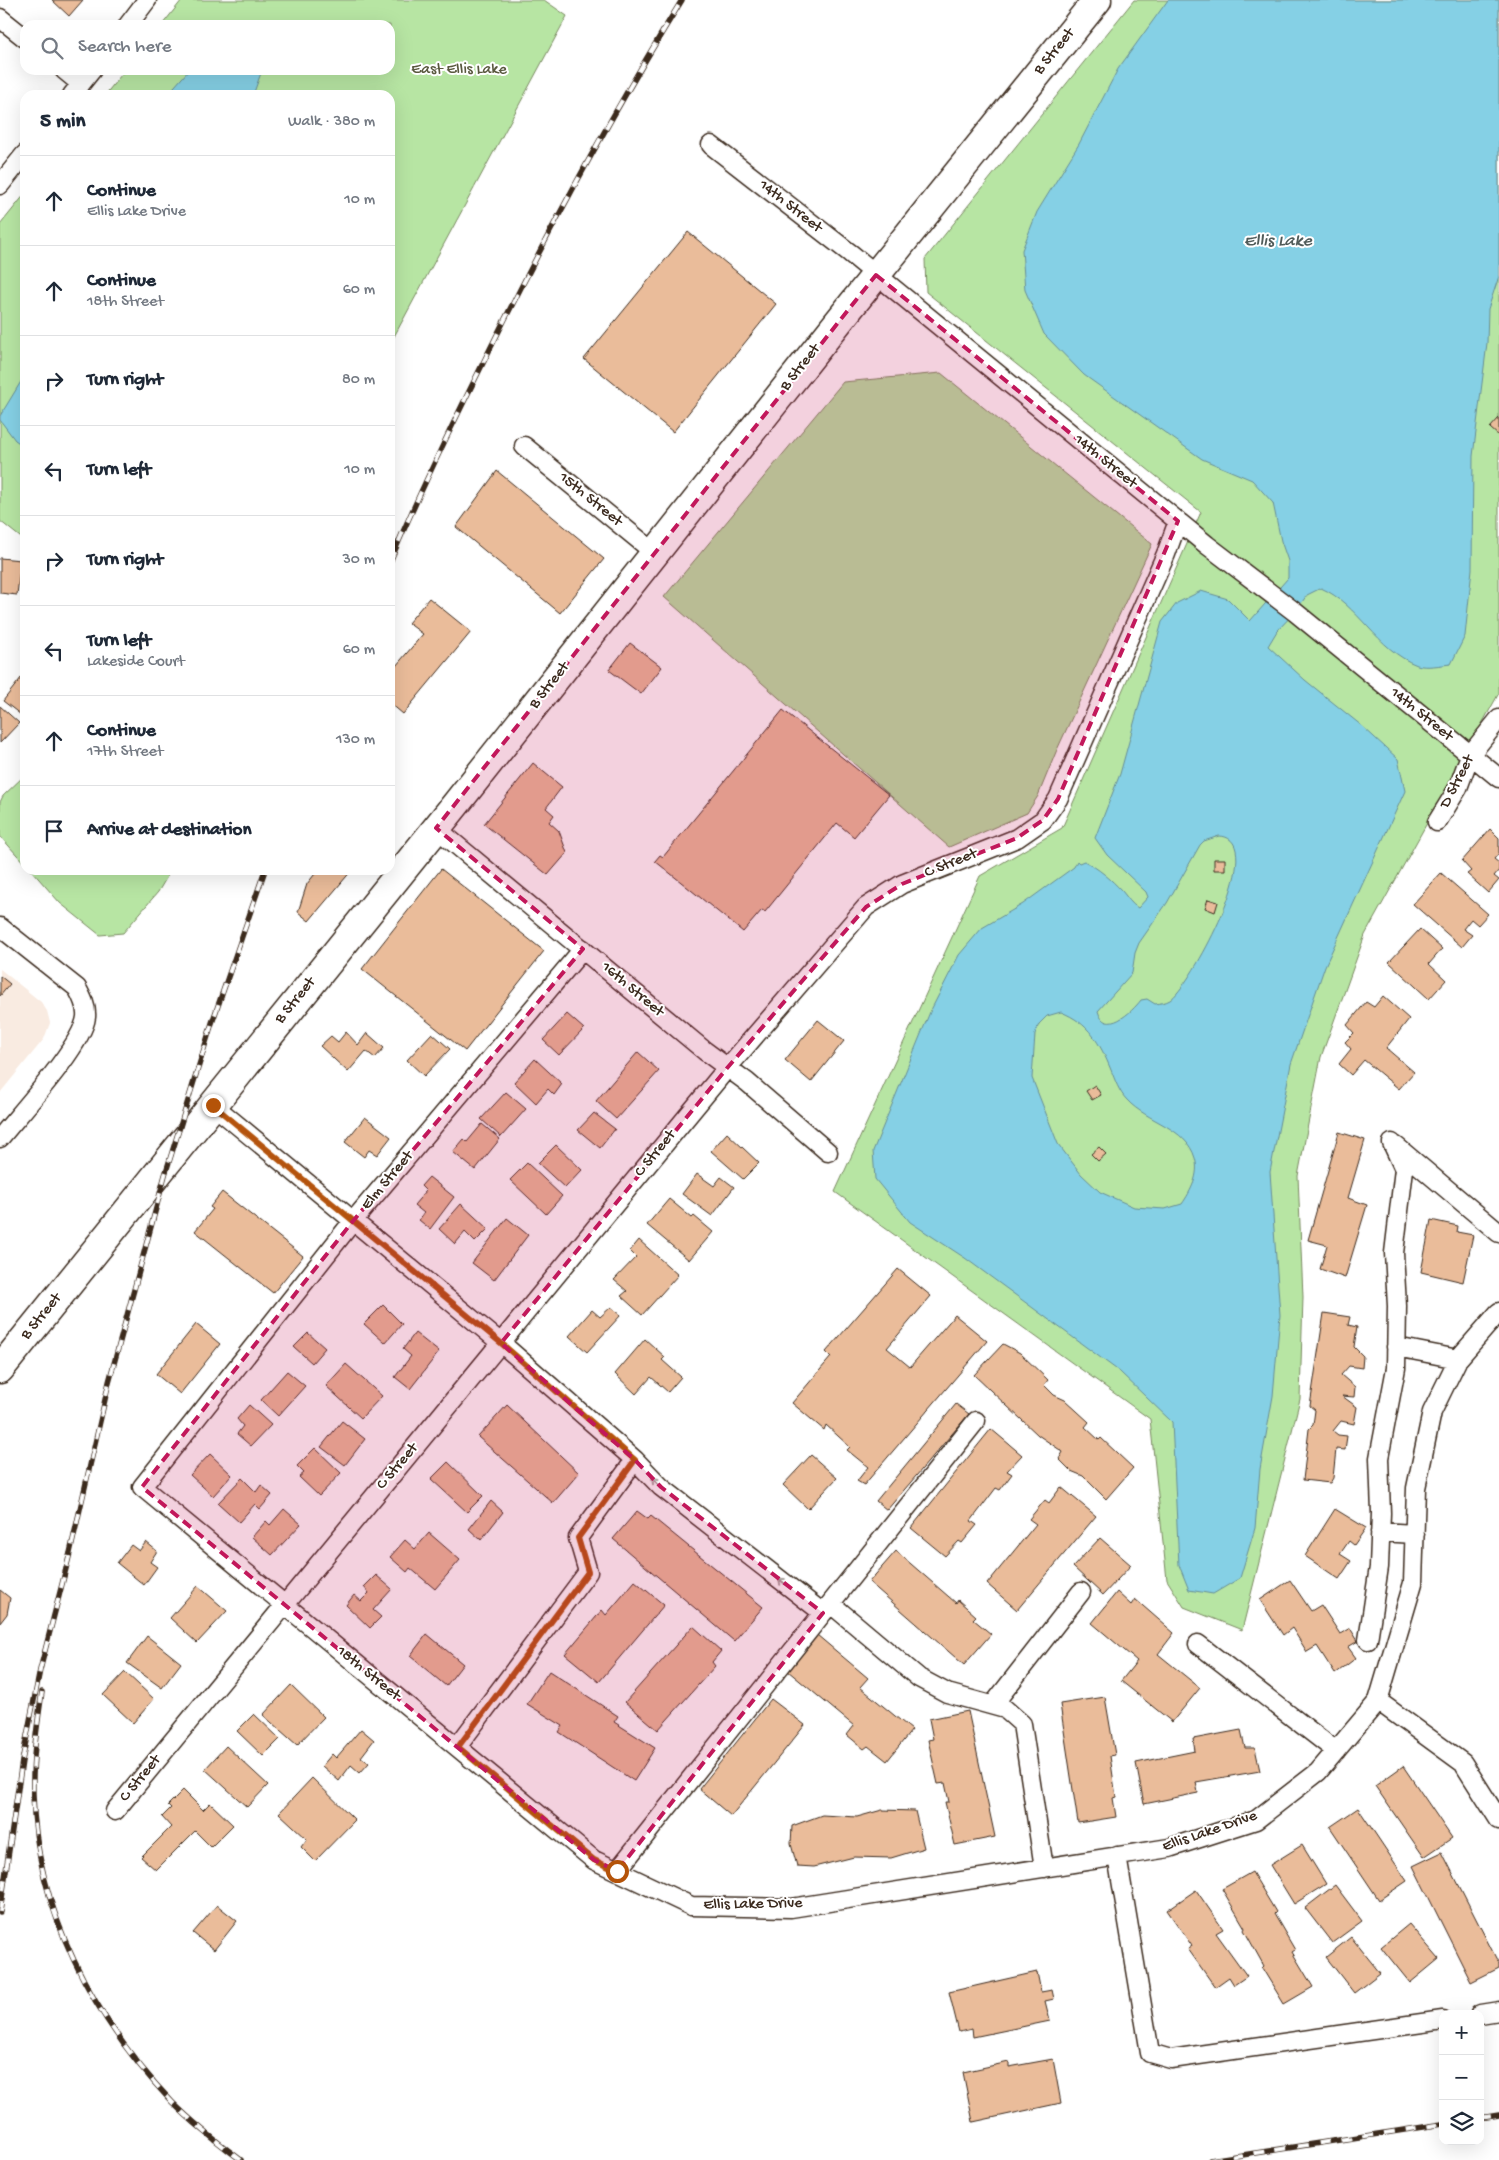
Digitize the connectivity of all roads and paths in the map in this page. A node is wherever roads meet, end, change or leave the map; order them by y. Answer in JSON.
{"nodes":[{"id":1,"x":147,"y":0,"type":"edge"},
{"id":2,"x":1097,"y":0,"type":"edge"},
{"id":3,"x":0,"y":18,"type":"edge"},
{"id":4,"x":132,"y":20,"type":"edge"},
{"id":5,"x":20,"y":34,"type":"edge"},
{"id":6,"x":67,"y":75,"type":"edge"},
{"id":7,"x":88,"y":75,"type":"edge"},
{"id":8,"x":77,"y":89,"type":"edge"},
{"id":9,"x":711,"y":146,"type":"dead end"},
{"id":10,"x":20,"y":160,"type":"edge"},
{"id":11,"x":0,"y":185,"type":"edge"},
{"id":12,"x":876,"y":275,"type":"junction"},
{"id":13,"x":524,"y":446,"type":"dead end"},
{"id":14,"x":1178,"y":521,"type":"junction"},
{"id":15,"x":655,"y":553,"type":"junction"},
{"id":16,"x":1499,"y":719,"type":"edge"},
{"id":17,"x":1470,"y":756,"type":"junction"},
{"id":18,"x":1499,"y":778,"type":"edge"},
{"id":19,"x":1437,"y":822,"type":"dead end"},
{"id":20,"x":436,"y":828,"type":"junction"},
{"id":21,"x":0,"y":927,"type":"edge"},
{"id":22,"x":583,"y":949,"type":"junction"},
{"id":23,"x":728,"y":1067,"type":"junction"},
{"id":24,"x":213,"y":1105,"type":"junction"},
{"id":25,"x":0,"y":1138,"type":"edge"},
{"id":26,"x":828,"y":1152,"type":"dead end"},
{"id":27,"x":354,"y":1221,"type":"junction"},
{"id":28,"x":1499,"y":1233,"type":"edge"},
{"id":29,"x":1499,"y":1312,"type":"edge"},
{"id":30,"x":501,"y":1343,"type":"junction"},
{"id":31,"x":1396,"y":1346,"type":"junction"},
{"id":32,"x":1458,"y":1359,"type":"junction"},
{"id":33,"x":0,"y":1369,"type":"edge"},
{"id":34,"x":976,"y":1422,"type":"dead end"},
{"id":35,"x":635,"y":1460,"type":"junction"},
{"id":36,"x":142,"y":1487,"type":"joint"},
{"id":37,"x":1380,"y":1532,"type":"junction"},
{"id":38,"x":1415,"y":1534,"type":"junction"},
{"id":39,"x":1081,"y":1592,"type":"dead end"},
{"id":40,"x":284,"y":1605,"type":"junction"},
{"id":41,"x":827,"y":1609,"type":"junction"},
{"id":42,"x":1368,"y":1640,"type":"dead end"},
{"id":43,"x":1198,"y":1644,"type":"dead end"},
{"id":44,"x":1378,"y":1701,"type":"junction"},
{"id":45,"x":993,"y":1705,"type":"junction"},
{"id":46,"x":458,"y":1747,"type":"junction"},
{"id":47,"x":1336,"y":1750,"type":"junction"},
{"id":48,"x":115,"y":1810,"type":"dead end"},
{"id":49,"x":1499,"y":1820,"type":"edge"},
{"id":50,"x":1117,"y":1856,"type":"junction"},
{"id":51,"x":594,"y":1860,"type":"joint"},
{"id":52,"x":1044,"y":1868,"type":"junction"},
{"id":53,"x":617,"y":1871,"type":"junction"},
{"id":54,"x":1499,"y":2011,"type":"edge"},
{"id":55,"x":1484,"y":2013,"type":"edge"},
{"id":56,"x":1439,"y":2021,"type":"edge"}],
"edges":[{"from":1,"to":4,"type":"street"},
{"from":2,"to":12,"type":"highway","name":"B Street"},
{"from":3,"to":5,"type":"street"},
{"from":6,"to":8,"type":"street"},
{"from":7,"to":8,"type":"street"},
{"from":9,"to":12,"type":"street","name":"14th Street"},
{"from":10,"to":11,"type":"street"},
{"from":12,"to":14,"type":"street","name":"14th Street"},
{"from":12,"to":15,"type":"highway","name":"B Street"},
{"from":13,"to":15,"type":"street","name":"15th Street"},
{"from":14,"to":17,"type":"street","name":"14th Street"},
{"from":14,"to":23,"type":"street","name":"C Street"},
{"from":15,"to":20,"type":"highway","name":"B Street"},
{"from":16,"to":17,"type":"street","name":"D Street"},
{"from":17,"to":18,"type":"street","name":"14th Street"},
{"from":17,"to":19,"type":"street","name":"D Street"},
{"from":20,"to":22,"type":"street","name":"16th Street"},
{"from":20,"to":24,"type":"highway","name":"B Street"},
{"from":21,"to":25,"type":"street"},
{"from":22,"to":23,"type":"street","name":"16th Street"},
{"from":22,"to":27,"type":"street","name":"Elm Street"},
{"from":23,"to":26,"type":"street","name":"16th Street"},
{"from":23,"to":30,"type":"street","name":"C Street"},
{"from":24,"to":27,"type":"street"},
{"from":24,"to":33,"type":"highway","name":"B Street"},
{"from":27,"to":30,"type":"street"},
{"from":27,"to":36,"type":"street","name":"Elm Street"},
{"from":28,"to":31,"type":"street"},
{"from":29,"to":32,"type":"street","name":"Ellis Lake Drive"},
{"from":30,"to":35,"type":"street"},
{"from":30,"to":40,"type":"street","name":"C Street"},
{"from":31,"to":32,"type":"street"},
{"from":31,"to":37,"type":"street"},
{"from":32,"to":38,"type":"street","name":"Ellis Lake Drive"},
{"from":34,"to":41,"type":"street"},
{"from":41,"to":35,"type":"street","one_way":true},
{"from":35,"to":46,"type":"street"},
{"from":36,"to":40,"type":"street","name":"18th Street"},
{"from":37,"to":38,"type":"street"},
{"from":37,"to":42,"type":"street"},
{"from":38,"to":44,"type":"street","name":"Ellis Lake Drive"},
{"from":39,"to":45,"type":"street"},
{"from":40,"to":46,"type":"street","name":"18th Street"},
{"from":40,"to":48,"type":"street","name":"C Street"},
{"from":41,"to":45,"type":"street"},
{"from":41,"to":53,"type":"street"},
{"from":43,"to":47,"type":"street"},
{"from":44,"to":47,"type":"street","name":"Ellis Lake Drive"},
{"from":44,"to":49,"type":"street"},
{"from":45,"to":52,"type":"street"},
{"from":46,"to":51,"type":"street","name":"18th Street"},
{"from":47,"to":50,"type":"street","name":"Ellis Lake Drive"},
{"from":50,"to":52,"type":"street","name":"Ellis Lake Drive"},
{"from":50,"to":56,"type":"street"},
{"from":51,"to":53,"type":"street","name":"Ellis Lake Drive"},
{"from":52,"to":53,"type":"street","name":"Ellis Lake Drive"},
{"from":54,"to":55,"type":"street"}]}
